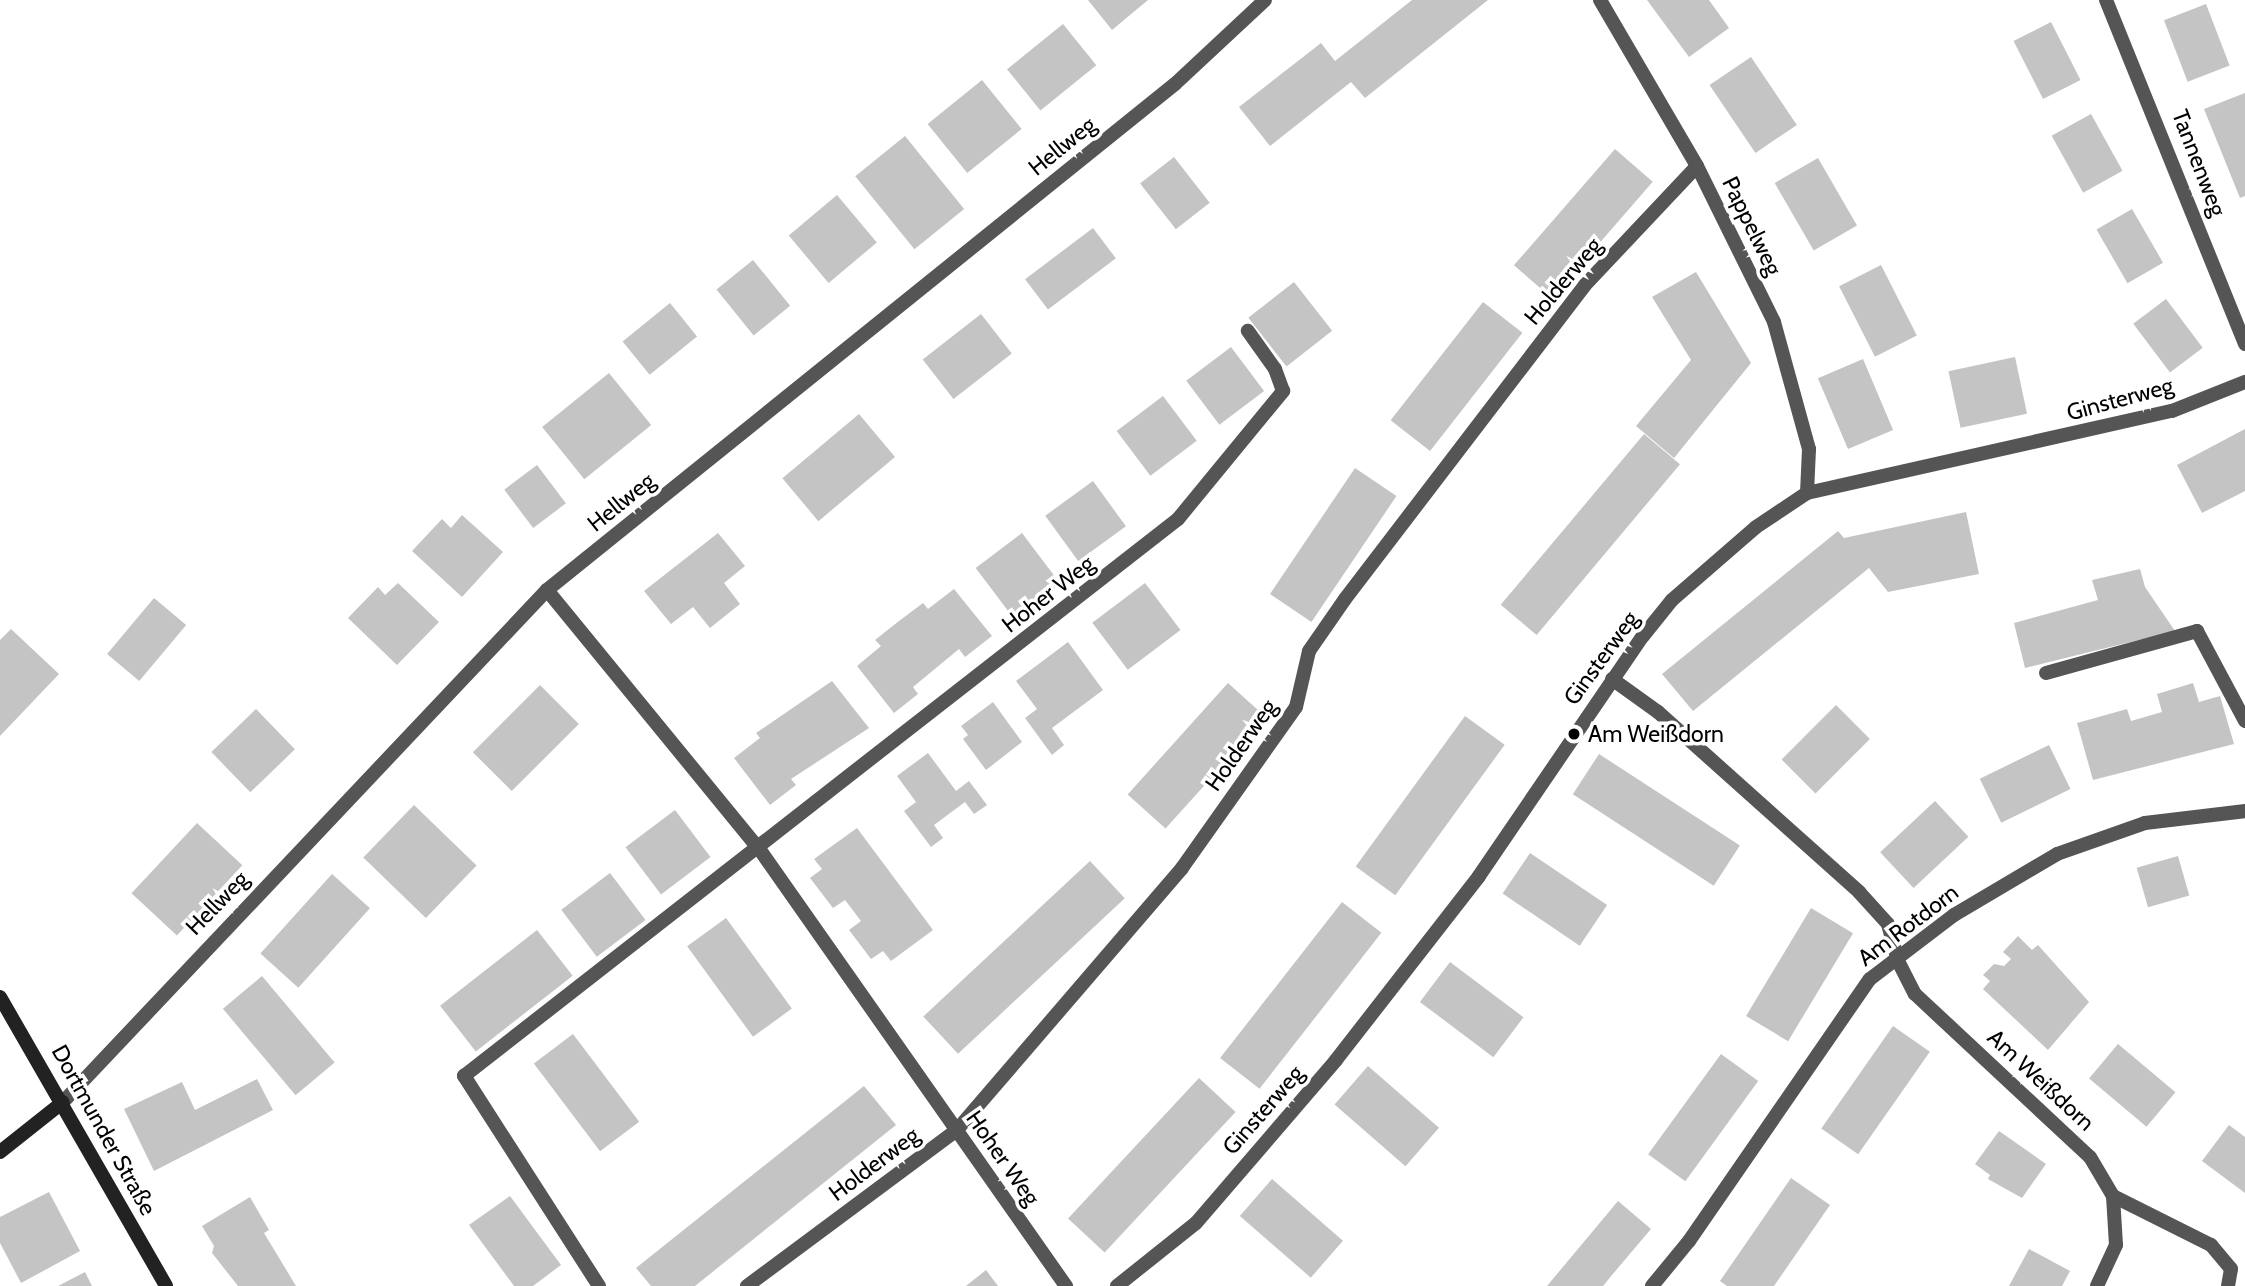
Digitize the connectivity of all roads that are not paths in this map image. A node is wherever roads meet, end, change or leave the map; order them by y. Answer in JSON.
{"nodes":[{"id":1,"x":1265,"y":0,"type":"edge"},
{"id":2,"x":1600,"y":0,"type":"edge"},
{"id":3,"x":2106,"y":0,"type":"edge"},
{"id":4,"x":1697,"y":166,"type":"junction"},
{"id":5,"x":1248,"y":331,"type":"dead end"},
{"id":6,"x":2245,"y":344,"type":"edge"},
{"id":7,"x":2245,"y":382,"type":"edge"},
{"id":8,"x":1807,"y":493,"type":"junction"},
{"id":9,"x":547,"y":590,"type":"junction"},
{"id":10,"x":2046,"y":673,"type":"dead end"},
{"id":11,"x":1612,"y":679,"type":"junction"},
{"id":12,"x":2245,"y":721,"type":"edge"},
{"id":13,"x":2245,"y":811,"type":"edge"},
{"id":14,"x":760,"y":850,"type":"junction"},
{"id":15,"x":1898,"y":961,"type":"junction"},
{"id":16,"x":0,"y":997,"type":"edge"},
{"id":17,"x":63,"y":1102,"type":"junction"},
{"id":18,"x":956,"y":1131,"type":"junction"},
{"id":19,"x":0,"y":1152,"type":"edge"},
{"id":20,"x":2113,"y":1196,"type":"junction"},
{"id":21,"x":166,"y":1286,"type":"edge"},
{"id":22,"x":599,"y":1286,"type":"edge"},
{"id":23,"x":747,"y":1286,"type":"edge"},
{"id":24,"x":1066,"y":1286,"type":"edge"},
{"id":25,"x":1117,"y":1286,"type":"edge"},
{"id":26,"x":1652,"y":1286,"type":"edge"},
{"id":27,"x":2097,"y":1286,"type":"edge"},
{"id":28,"x":2228,"y":1286,"type":"edge"}],
"edges":[{"from":1,"to":9,"type":"street","name":"Hellweg"},
{"from":2,"to":4,"type":"street","name":"Pappelweg"},
{"from":3,"to":6,"type":"street","name":"Tannenweg"},
{"from":4,"to":8,"type":"street","name":"Pappelweg"},
{"from":4,"to":18,"type":"street","name":"Holderweg"},
{"from":5,"to":14,"type":"street","name":"Hoher Weg"},
{"from":7,"to":8,"type":"street","name":"Ginsterweg"},
{"from":8,"to":11,"type":"street","name":"Ginsterweg"},
{"from":9,"to":14,"type":"street","name":"Hoher Weg"},
{"from":9,"to":17,"type":"street","name":"Hellweg"},
{"from":10,"to":12,"type":"street"},
{"from":11,"to":15,"type":"street","name":"Am Weißdorn"},
{"from":11,"to":25,"type":"street","name":"Ginsterweg"},
{"from":13,"to":15,"type":"street","name":"Am Rotdorn"},
{"from":14,"to":18,"type":"street","name":"Hoher Weg"},
{"from":14,"to":22,"type":"street","name":"Hoher Weg"},
{"from":15,"to":20,"type":"street","name":"Am Weißdorn"},
{"from":15,"to":26,"type":"street","name":"Am Rotdorn"},
{"from":16,"to":17,"type":"main road","name":"Dortmunder Straße"},
{"from":17,"to":19,"type":"main road"},
{"from":17,"to":21,"type":"main road","name":"Dortmunder Straße"},
{"from":18,"to":23,"type":"street","name":"Holderweg"},
{"from":18,"to":24,"type":"street","name":"Hoher Weg"},
{"from":20,"to":27,"type":"street","name":"Am Weißdorn"},
{"from":20,"to":28,"type":"street"}]}
